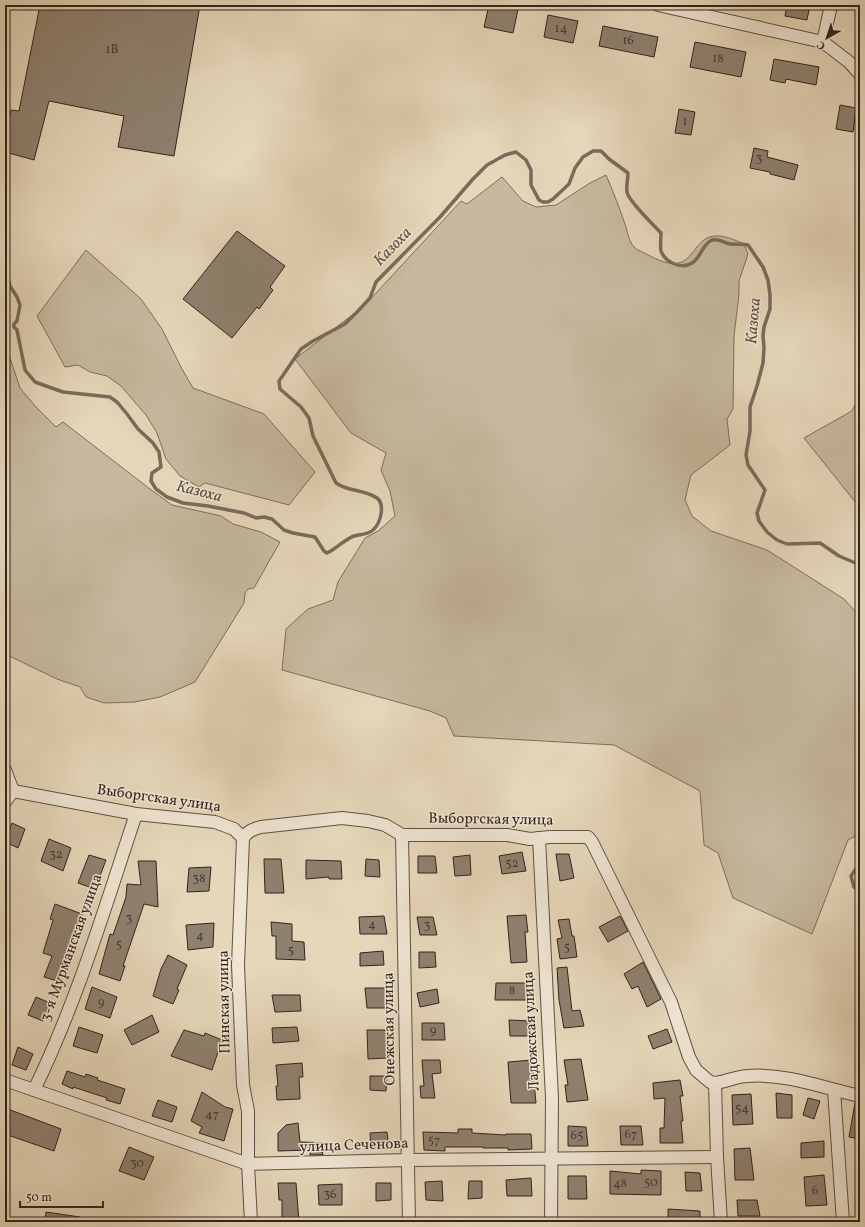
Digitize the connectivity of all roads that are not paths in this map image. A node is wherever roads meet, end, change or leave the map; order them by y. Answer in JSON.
{"nodes":[{"id":1,"x":658,"y":5,"type":"edge"},
{"id":2,"x":831,"y":5,"type":"edge"},
{"id":3,"x":823,"y":42,"type":"junction"},
{"id":4,"x":860,"y":74,"type":"edge"},
{"id":5,"x":5,"y":770,"type":"edge"},
{"id":6,"x":13,"y":791,"type":"junction"},
{"id":7,"x":5,"y":802,"type":"edge"},
{"id":8,"x":136,"y":814,"type":"junction"},
{"id":9,"x":402,"y":835,"type":"junction"},
{"id":10,"x":242,"y":838,"type":"junction"},
{"id":11,"x":539,"y":838,"type":"junction"},
{"id":12,"x":5,"y":1080,"type":"edge"},
{"id":13,"x":715,"y":1083,"type":"junction"},
{"id":14,"x":34,"y":1090,"type":"junction"},
{"id":15,"x":834,"y":1090,"type":"junction"},
{"id":16,"x":860,"y":1096,"type":"edge"},
{"id":17,"x":717,"y":1157,"type":"junction"},
{"id":18,"x":408,"y":1160,"type":"junction"},
{"id":19,"x":552,"y":1160,"type":"junction"},
{"id":20,"x":248,"y":1164,"type":"junction"},
{"id":21,"x":251,"y":1222,"type":"edge"},
{"id":22,"x":409,"y":1222,"type":"edge"},
{"id":23,"x":551,"y":1222,"type":"edge"},
{"id":24,"x":721,"y":1222,"type":"edge"},
{"id":25,"x":843,"y":1222,"type":"edge"}],
"edges":[{"from":1,"to":3,"type":"street"},
{"from":2,"to":3,"type":"street"},
{"from":3,"to":4,"type":"street"},
{"from":5,"to":6,"type":"street"},
{"from":6,"to":7,"type":"street"},
{"from":6,"to":8,"type":"street","name":"Выборгская улица"},
{"from":8,"to":10,"type":"street","name":"Выборгская улица"},
{"from":8,"to":14,"type":"street","name":"3-я Мурманская улица"},
{"from":9,"to":10,"type":"street"},
{"from":9,"to":11,"type":"street","name":"Выборгская улица"},
{"from":9,"to":18,"type":"street","name":"Онежская улица"},
{"from":10,"to":20,"type":"street","name":"Пинская улица"},
{"from":11,"to":13,"type":"street","name":"Выборгская улица"},
{"from":11,"to":19,"type":"street","name":"Ладожская улица"},
{"from":12,"to":14,"type":"street","name":"улица Сеченова"},
{"from":13,"to":15,"type":"street"},
{"from":13,"to":17,"type":"street"},
{"from":14,"to":20,"type":"street","name":"улица Сеченова"},
{"from":15,"to":16,"type":"street"},
{"from":15,"to":25,"type":"street"},
{"from":17,"to":19,"type":"street","name":"улица Сеченова"},
{"from":17,"to":24,"type":"street"},
{"from":18,"to":19,"type":"street","name":"улица Сеченова"},
{"from":18,"to":20,"type":"street","name":"улица Сеченова"},
{"from":18,"to":22,"type":"street","name":"Онежская улица"},
{"from":19,"to":23,"type":"street","name":"Ладожская улица"},
{"from":20,"to":21,"type":"street","name":"Пинская улица"}]}
